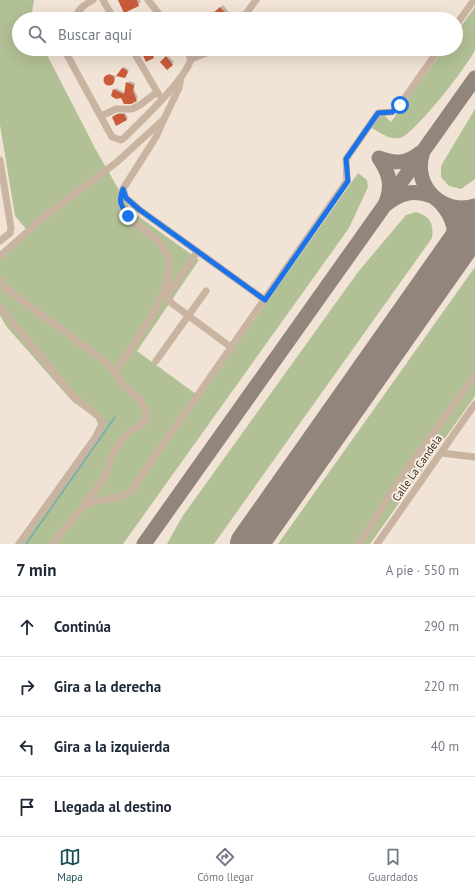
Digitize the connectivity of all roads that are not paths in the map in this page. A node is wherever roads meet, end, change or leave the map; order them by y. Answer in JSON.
{"nodes":[{"id":1,"x":93,"y":0,"type":"edge"},
{"id":2,"x":103,"y":0,"type":"edge"},
{"id":3,"x":256,"y":0,"type":"edge"},
{"id":4,"x":474,"y":0,"type":"edge"},
{"id":5,"x":149,"y":2,"type":"edge"},
{"id":6,"x":78,"y":12,"type":"edge"},
{"id":7,"x":110,"y":12,"type":"edge"},
{"id":8,"x":157,"y":12,"type":"edge"},
{"id":9,"x":247,"y":12,"type":"edge"},
{"id":10,"x":463,"y":15,"type":"edge"},
{"id":11,"x":68,"y":56,"type":"edge"},
{"id":12,"x":136,"y":56,"type":"edge"},
{"id":13,"x":190,"y":56,"type":"edge"},
{"id":14,"x":199,"y":56,"type":"edge"},
{"id":15,"x":434,"y":56,"type":"edge"},
{"id":16,"x":191,"y":59,"type":"junction"},
{"id":17,"x":181,"y":77,"type":"junction"},
{"id":18,"x":157,"y":92,"type":"junction"},
{"id":19,"x":161,"y":99,"type":"junction"},
{"id":20,"x":101,"y":116,"type":"junction"},
{"id":21,"x":164,"y":119,"type":"junction"},
{"id":22,"x":0,"y":160,"type":"edge"},
{"id":23,"x":123,"y":189,"type":"junction"},
{"id":24,"x":0,"y":241,"type":"edge"},
{"id":25,"x":197,"y":252,"type":"junction"},
{"id":26,"x":1,"y":257,"type":"edge"},
{"id":27,"x":0,"y":280,"type":"edge"},
{"id":28,"x":206,"y":291,"type":"dead end"},
{"id":29,"x":265,"y":300,"type":"junction"},
{"id":30,"x":0,"y":307,"type":"edge"},
{"id":31,"x":188,"y":315,"type":"junction"},
{"id":32,"x":232,"y":348,"type":"junction"},
{"id":33,"x":156,"y":361,"type":"dead end"},
{"id":34,"x":115,"y":372,"type":"junction"},
{"id":35,"x":475,"y":375,"type":"edge"},
{"id":36,"x":475,"y":404,"type":"edge"},
{"id":37,"x":441,"y":452,"type":"junction"},
{"id":38,"x":475,"y":456,"type":"edge"},
{"id":39,"x":83,"y":507,"type":"junction"},
{"id":40,"x":19,"y":544,"type":"edge"},
{"id":41,"x":52,"y":544,"type":"edge"},
{"id":42,"x":359,"y":544,"type":"edge"},
{"id":43,"x":377,"y":544,"type":"edge"}],
"edges":[{"from":1,"to":6,"type":"street"},
{"from":2,"to":7,"type":"street"},
{"from":3,"to":9,"type":"street"},
{"from":4,"to":10,"type":"street"},
{"from":5,"to":8,"type":"street"},
{"from":11,"to":20,"type":"street"},
{"from":12,"to":18,"type":"street"},
{"from":13,"to":16,"type":"street"},
{"from":14,"to":16,"type":"street"},
{"from":15,"to":29,"type":"street"},
{"from":16,"to":17,"type":"street"},
{"from":17,"to":19,"type":"street"},
{"from":17,"to":21,"type":"street"},
{"from":18,"to":19,"type":"street"},
{"from":18,"to":20,"type":"street"},
{"from":19,"to":20,"type":"street"},
{"from":21,"to":23,"type":"street"},
{"from":21,"to":26,"type":"street"},
{"from":22,"to":24,"type":"street"},
{"from":23,"to":25,"type":"street"},
{"from":23,"to":34,"type":"street"},
{"from":25,"to":29,"type":"street"},
{"from":25,"to":31,"type":"street"},
{"from":27,"to":34,"type":"street"},
{"from":28,"to":31,"type":"street"},
{"from":29,"to":32,"type":"street"},
{"from":30,"to":40,"type":"street"},
{"from":31,"to":32,"type":"street"},
{"from":31,"to":33,"type":"street"},
{"from":32,"to":39,"type":"street"},
{"from":34,"to":39,"type":"street"},
{"from":35,"to":42,"type":"street"},
{"from":36,"to":37,"type":"street","name":"Calle La Candela"},
{"from":37,"to":38,"type":"street"},
{"from":37,"to":43,"type":"street","name":"Calle La Candela"},
{"from":39,"to":41,"type":"street"}]}
